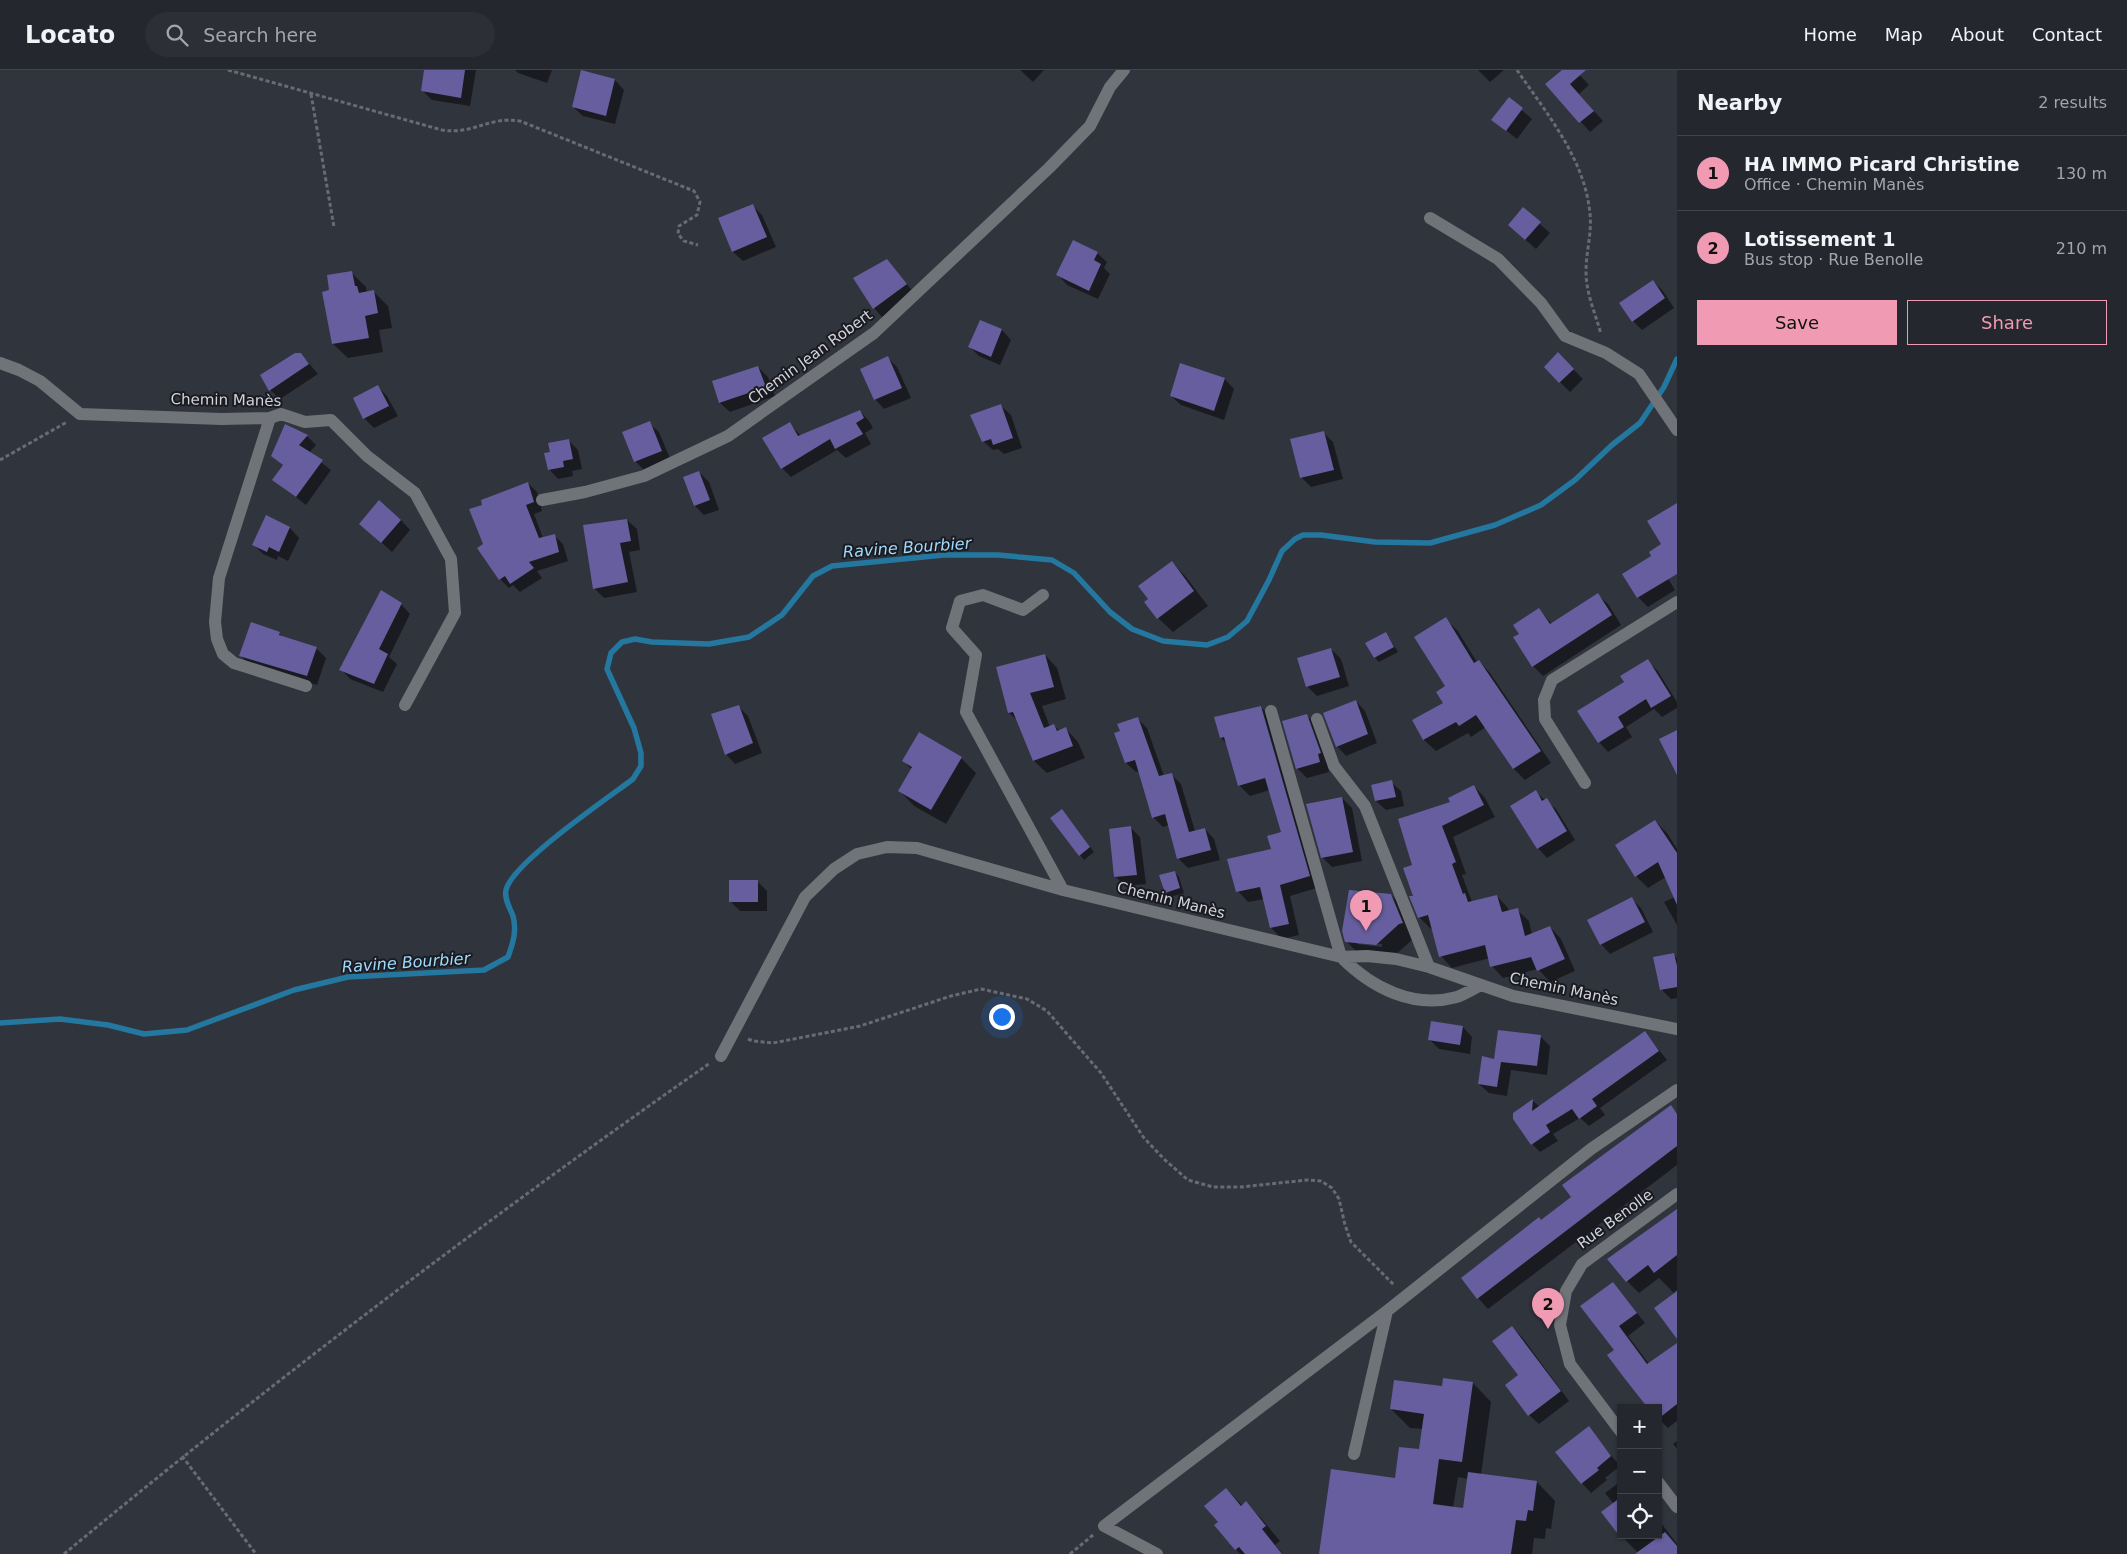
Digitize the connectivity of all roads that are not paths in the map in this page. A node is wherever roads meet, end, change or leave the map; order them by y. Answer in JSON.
{"nodes":[{"id":1,"x":1124,"y":70,"type":"edge"},
{"id":2,"x":1430,"y":218,"type":"dead end"},
{"id":3,"x":0,"y":363,"type":"edge"},
{"id":4,"x":275,"y":416,"type":"junction"},
{"id":5,"x":1677,"y":430,"type":"edge"},
{"id":6,"x":542,"y":500,"type":"dead end"},
{"id":7,"x":1043,"y":595,"type":"dead end"},
{"id":8,"x":1677,"y":602,"type":"edge"},
{"id":9,"x":306,"y":686,"type":"dead end"},
{"id":10,"x":405,"y":705,"type":"dead end"},
{"id":11,"x":1271,"y":711,"type":"dead end"},
{"id":12,"x":1318,"y":719,"type":"dead end"},
{"id":13,"x":1585,"y":783,"type":"dead end"},
{"id":14,"x":1063,"y":890,"type":"junction"},
{"id":15,"x":1341,"y":957,"type":"junction"},
{"id":16,"x":1429,"y":967,"type":"junction"},
{"id":17,"x":1481,"y":985,"type":"junction"},
{"id":18,"x":1677,"y":1029,"type":"edge"},
{"id":19,"x":721,"y":1056,"type":"road end"},
{"id":20,"x":1677,"y":1090,"type":"edge"},
{"id":21,"x":1677,"y":1194,"type":"edge"},
{"id":22,"x":1388,"y":1311,"type":"junction"},
{"id":23,"x":1617,"y":1427,"type":"edge"},
{"id":24,"x":1354,"y":1454,"type":"dead end"},
{"id":25,"x":1662,"y":1487,"type":"edge"},
{"id":26,"x":1677,"y":1507,"type":"edge"},
{"id":27,"x":1157,"y":1554,"type":"edge"}],
"edges":[{"from":1,"to":6,"type":"street","name":"Chemin Jean Robert"},
{"from":2,"to":5,"type":"street"},
{"from":3,"to":4,"type":"street","name":"Chemin Manès"},
{"from":4,"to":9,"type":"street"},
{"from":4,"to":10,"type":"street","name":"Chemin Manès"},
{"from":7,"to":14,"type":"street"},
{"from":8,"to":13,"type":"street"},
{"from":11,"to":15,"type":"street"},
{"from":12,"to":16,"type":"street"},
{"from":14,"to":15,"type":"street","name":"Chemin Manès"},
{"from":14,"to":19,"type":"street","name":"Chemin Manès"},
{"from":15,"to":16,"type":"street","name":"Chemin Manès"},
{"from":15,"to":17,"type":"street"},
{"from":16,"to":17,"type":"street","name":"Chemin Manès"},
{"from":17,"to":18,"type":"street","name":"Chemin Manès"},
{"from":20,"to":22,"type":"street"},
{"from":21,"to":23,"type":"street","name":"Rue Benolle"},
{"from":22,"to":24,"type":"street"},
{"from":22,"to":27,"type":"street"},
{"from":25,"to":26,"type":"street"}]}
